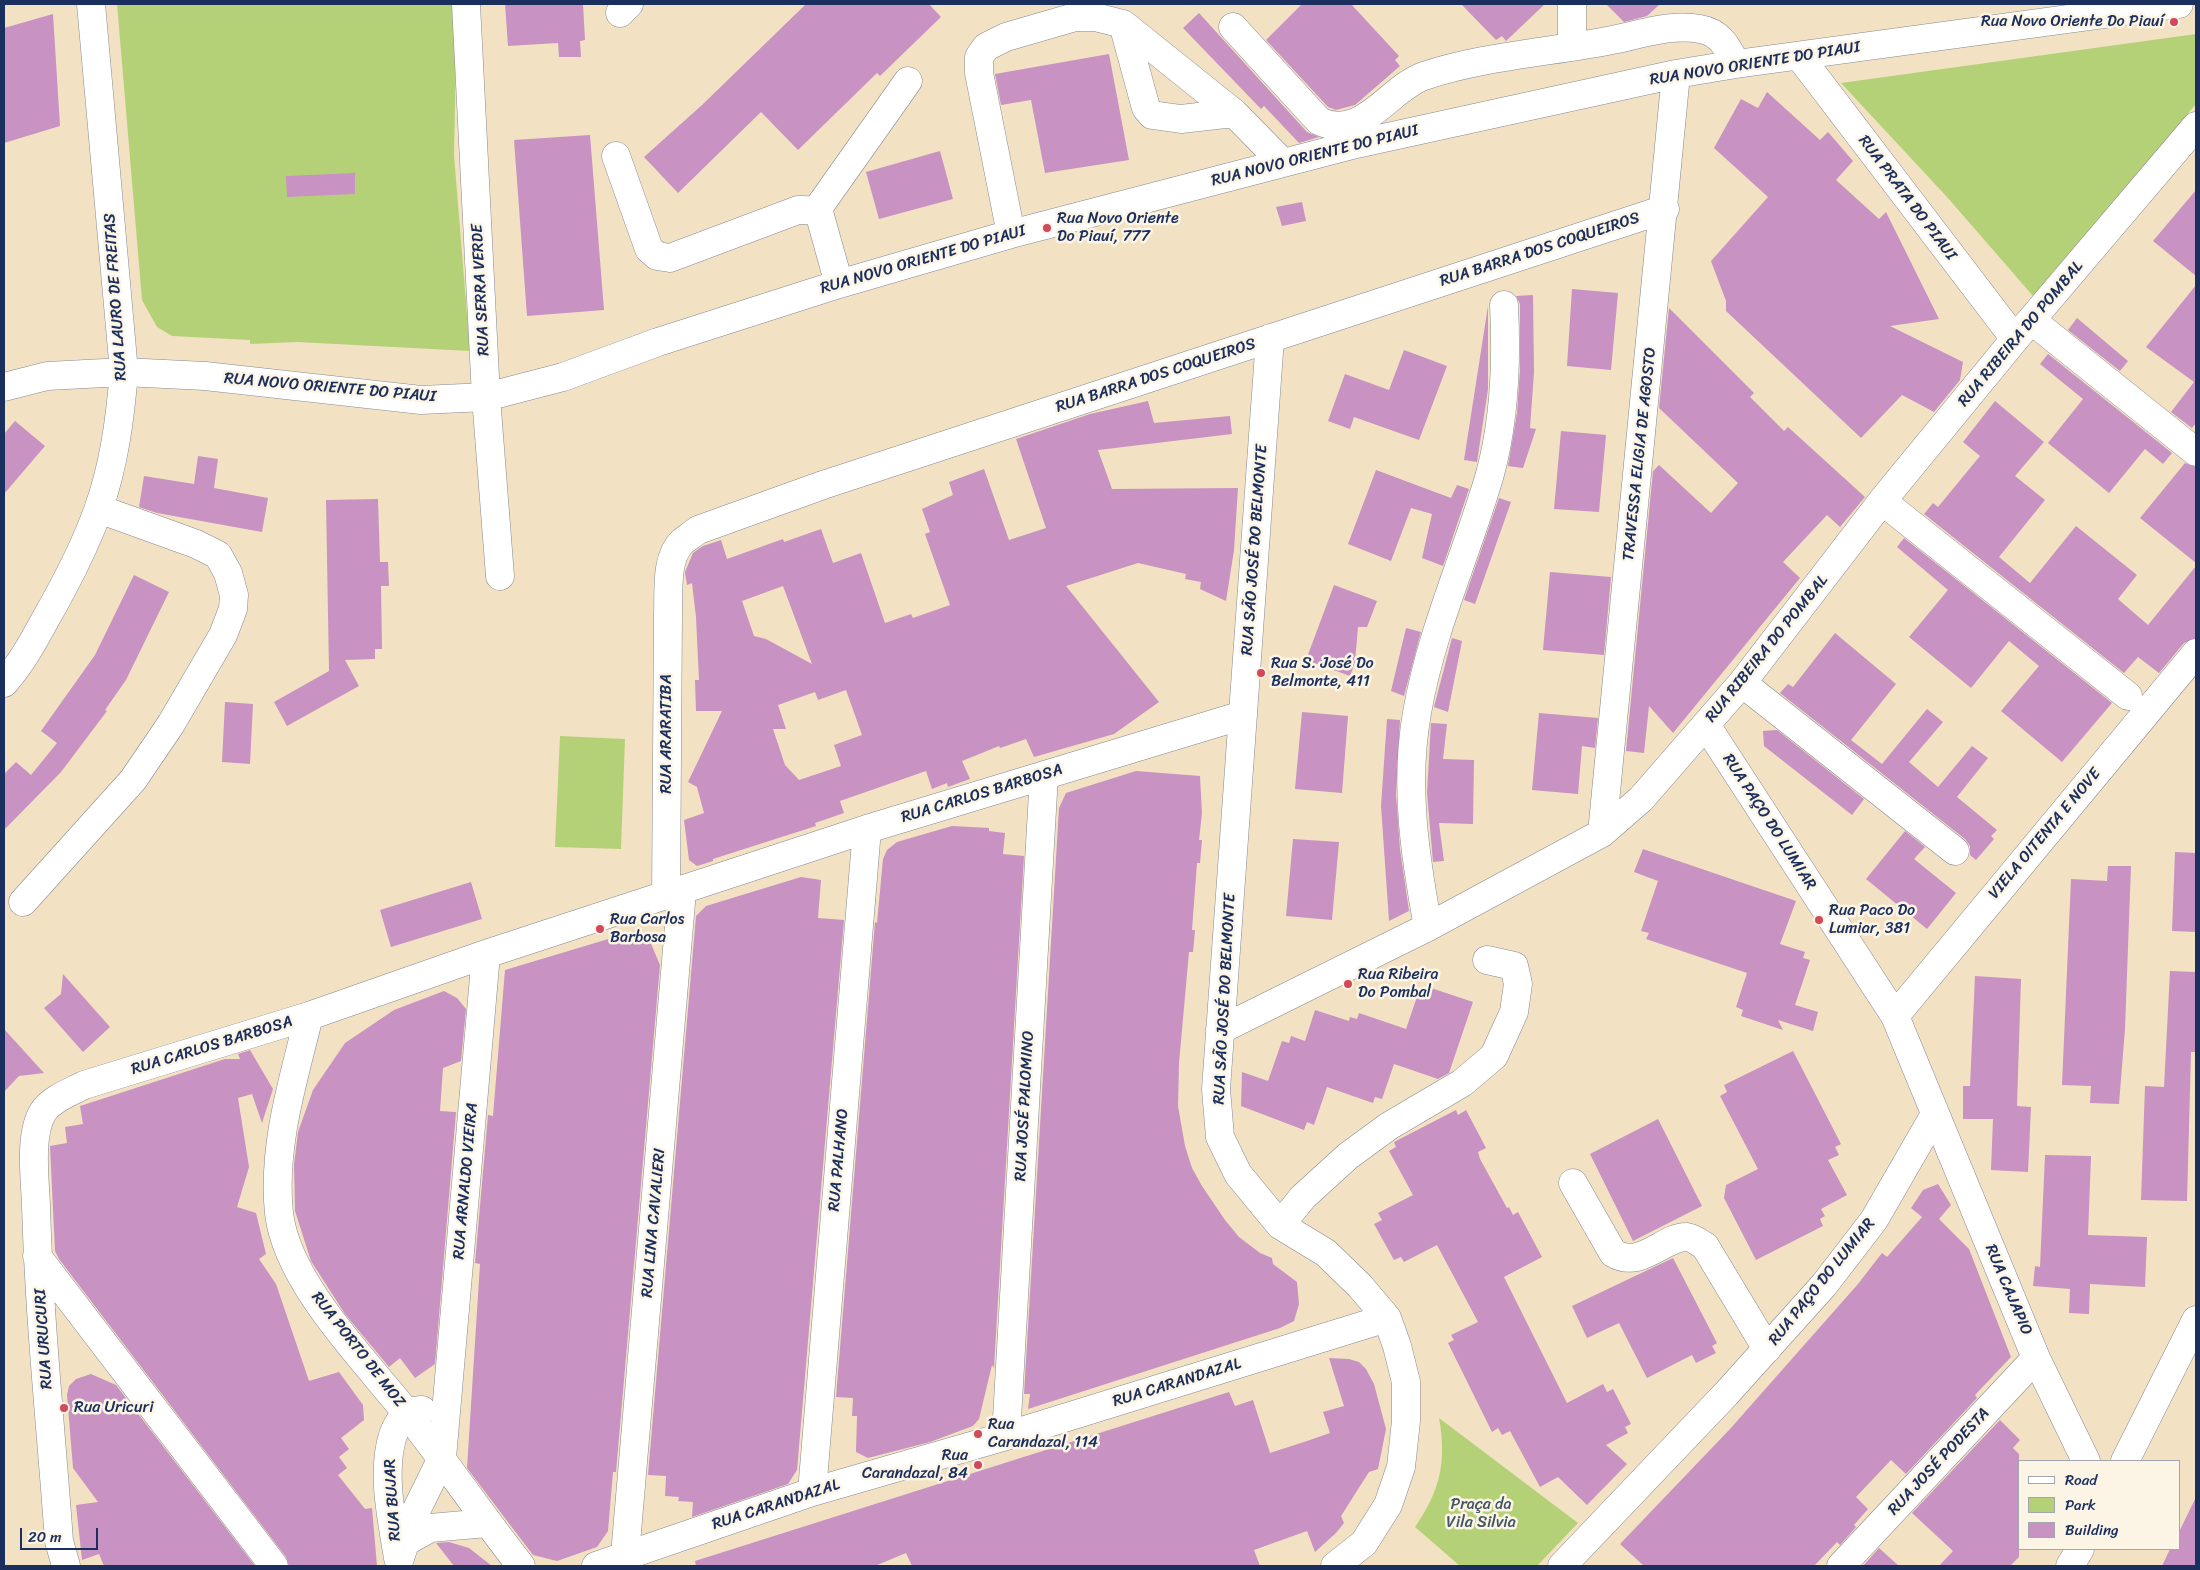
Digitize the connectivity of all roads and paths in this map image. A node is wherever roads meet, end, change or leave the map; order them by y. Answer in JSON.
{"nodes":[{"id":1,"x":91,"y":4,"type":"edge"},
{"id":2,"x":466,"y":4,"type":"edge"},
{"id":3,"x":1572,"y":4,"type":"edge"},
{"id":4,"x":2174,"y":5,"type":"edge"},
{"id":5,"x":2196,"y":10,"type":"edge"},
{"id":6,"x":1123,"y":24,"type":"junction"},
{"id":7,"x":1233,"y":27,"type":"dead end"},
{"id":8,"x":1572,"y":47,"type":"junction"},
{"id":9,"x":1800,"y":57,"type":"junction"},
{"id":10,"x":1736,"y":64,"type":"junction"},
{"id":11,"x":1676,"y":74,"type":"junction"},
{"id":12,"x":908,"y":81,"type":"dead end"},
{"id":13,"x":1234,"y":113,"type":"junction"},
{"id":14,"x":2196,"y":126,"type":"edge"},
{"id":15,"x":616,"y":156,"type":"dead end"},
{"id":16,"x":1283,"y":163,"type":"junction"},
{"id":17,"x":1665,"y":209,"type":"junction"},
{"id":18,"x":816,"y":211,"type":"junction"},
{"id":19,"x":1011,"y":234,"type":"junction"},
{"id":20,"x":839,"y":284,"type":"junction"},
{"id":21,"x":1504,"y":305,"type":"dead end"},
{"id":22,"x":2023,"y":330,"type":"junction"},
{"id":23,"x":1270,"y":338,"type":"junction"},
{"id":24,"x":124,"y":372,"type":"junction"},
{"id":25,"x":4,"y":387,"type":"edge"},
{"id":26,"x":486,"y":397,"type":"junction"},
{"id":27,"x":2196,"y":452,"type":"edge"},
{"id":28,"x":1882,"y":501,"type":"junction"},
{"id":29,"x":99,"y":509,"type":"junction"},
{"id":30,"x":670,"y":573,"type":"joint"},
{"id":31,"x":500,"y":576,"type":"dead end"},
{"id":32,"x":2196,"y":653,"type":"edge"},
{"id":33,"x":4,"y":683,"type":"edge"},
{"id":34,"x":1742,"y":683,"type":"junction"},
{"id":35,"x":2128,"y":696,"type":"dead end"},
{"id":36,"x":1243,"y":715,"type":"junction"},
{"id":37,"x":1706,"y":725,"type":"junction"},
{"id":38,"x":1044,"y":775,"type":"junction"},
{"id":39,"x":867,"y":829,"type":"junction"},
{"id":40,"x":1602,"y":833,"type":"junction"},
{"id":41,"x":1955,"y":851,"type":"dead end"},
{"id":42,"x":674,"y":893,"type":"junction"},
{"id":43,"x":23,"y":902,"type":"dead end"},
{"id":44,"x":1428,"y":927,"type":"junction"},
{"id":45,"x":486,"y":954,"type":"junction"},
{"id":46,"x":1487,"y":960,"type":"dead end"},
{"id":47,"x":309,"y":1016,"type":"junction"},
{"id":48,"x":1895,"y":1016,"type":"junction"},
{"id":49,"x":1220,"y":1030,"type":"junction"},
{"id":50,"x":43,"y":1112,"type":"joint"},
{"id":51,"x":1934,"y":1116,"type":"junction"},
{"id":52,"x":1573,"y":1183,"type":"dead end"},
{"id":53,"x":1280,"y":1225,"type":"junction"},
{"id":54,"x":38,"y":1256,"type":"junction"},
{"id":55,"x":1387,"y":1318,"type":"junction"},
{"id":56,"x":2196,"y":1320,"type":"edge"},
{"id":57,"x":1767,"y":1349,"type":"junction"},
{"id":58,"x":2036,"y":1358,"type":"junction"},
{"id":59,"x":446,"y":1408,"type":"junction"},
{"id":60,"x":406,"y":1412,"type":"junction"},
{"id":61,"x":1006,"y":1436,"type":"junction"},
{"id":62,"x":442,"y":1458,"type":"junction"},
{"id":63,"x":2086,"y":1460,"type":"edge"},
{"id":64,"x":2126,"y":1460,"type":"edge"},
{"id":65,"x":389,"y":1473,"type":"junction"},
{"id":66,"x":426,"y":1490,"type":"junction"},
{"id":67,"x":812,"y":1492,"type":"junction"},
{"id":68,"x":487,"y":1523,"type":"junction"},
{"id":69,"x":2079,"y":1550,"type":"edge"},
{"id":70,"x":625,"y":1555,"type":"junction"},
{"id":71,"x":401,"y":1556,"type":"edge"},
{"id":72,"x":66,"y":1566,"type":"edge"},
{"id":73,"x":274,"y":1566,"type":"edge"},
{"id":74,"x":522,"y":1566,"type":"edge"},
{"id":75,"x":596,"y":1566,"type":"edge"},
{"id":76,"x":1335,"y":1566,"type":"edge"},
{"id":77,"x":1562,"y":1566,"type":"edge"},
{"id":78,"x":1842,"y":1566,"type":"edge"},
{"id":79,"x":2070,"y":1566,"type":"edge"}],
"edges":[{"from":1,"to":24,"type":"street","name":"RUA LAURO DE FREITAS"},
{"from":2,"to":26,"type":"street","name":"RUA SERRA VERDE"},
{"from":3,"to":8,"type":"street"},
{"from":4,"to":5,"type":"street","name":"RUA NOVO ORIENTE DO PIAUI"},
{"from":4,"to":9,"type":"street","name":"RUA NOVO ORIENTE DO PIAUI"},
{"from":6,"to":13,"type":"street"},
{"from":6,"to":13,"type":"street"},
{"from":6,"to":19,"type":"street"},
{"from":7,"to":8,"type":"street"},
{"from":8,"to":10,"type":"street"},
{"from":9,"to":10,"type":"street","name":"RUA NOVO ORIENTE DO PIAUI"},
{"from":9,"to":22,"type":"street","name":"RUA PRATA DO PIAUI"},
{"from":10,"to":11,"type":"street","name":"RUA NOVO ORIENTE DO PIAUI"},
{"from":11,"to":16,"type":"street","name":"RUA NOVO ORIENTE DO PIAUI"},
{"from":11,"to":17,"type":"street","name":"TRAVESSA ELIGIA DE AGOSTO"},
{"from":12,"to":18,"type":"street"},
{"from":13,"to":16,"type":"street"},
{"from":14,"to":22,"type":"street","name":"RUA RIBEIRA DO POMBAL"},
{"from":15,"to":18,"type":"street"},
{"from":16,"to":19,"type":"street","name":"RUA NOVO ORIENTE DO PIAUI"},
{"from":17,"to":23,"type":"street","name":"RUA BARRA DOS COQUEIROS"},
{"from":17,"to":40,"type":"street","name":"TRAVESSA ELIGIA DE AGOSTO"},
{"from":18,"to":20,"type":"street"},
{"from":19,"to":20,"type":"street","name":"RUA NOVO ORIENTE DO PIAUI"},
{"from":20,"to":26,"type":"street","name":"RUA NOVO ORIENTE DO PIAUI"},
{"from":21,"to":44,"type":"street"},
{"from":22,"to":27,"type":"street","name":"RUA PRATA DO PIAUI"},
{"from":22,"to":28,"type":"street","name":"RUA RIBEIRA DO POMBAL"},
{"from":23,"to":30,"type":"street","name":"RUA BARRA DOS COQUEIROS"},
{"from":23,"to":36,"type":"street","name":"RUA SÃO JOSÉ DO BELMONTE"},
{"from":24,"to":25,"type":"street","name":"RUA NOVO ORIENTE DO PIAUI"},
{"from":24,"to":26,"type":"street","name":"RUA NOVO ORIENTE DO PIAUI"},
{"from":24,"to":29,"type":"street","name":"RUA LAURO DE FREITAS"},
{"from":26,"to":31,"type":"street","name":"RUA SERRA VERDE"},
{"from":28,"to":34,"type":"street","name":"RUA RIBEIRA DO POMBAL"},
{"from":28,"to":35,"type":"street"},
{"from":29,"to":33,"type":"street","name":"RUA LAURO DE FREITAS"},
{"from":29,"to":43,"type":"street"},
{"from":30,"to":42,"type":"street","name":"RUA ARARATIBA"},
{"from":32,"to":48,"type":"street","name":"VIELA OITENTA E NOVE"},
{"from":34,"to":37,"type":"street","name":"RUA RIBEIRA DO POMBAL"},
{"from":34,"to":41,"type":"street"},
{"from":36,"to":38,"type":"street","name":"RUA CARLOS BARBOSA"},
{"from":36,"to":49,"type":"street","name":"RUA SÃO JOSÉ DO BELMONTE"},
{"from":37,"to":40,"type":"street","name":"RUA RIBEIRA DO POMBAL"},
{"from":37,"to":48,"type":"street","name":"RUA PAÇO DO LUMIAR"},
{"from":38,"to":39,"type":"street","name":"RUA CARLOS BARBOSA"},
{"from":38,"to":61,"type":"street","name":"RUA JOSÉ PALOMINO"},
{"from":39,"to":42,"type":"street","name":"RUA CARLOS BARBOSA"},
{"from":39,"to":67,"type":"street","name":"RUA PALHANO"},
{"from":40,"to":44,"type":"street","name":"RUA RIBEIRA DO POMBAL"},
{"from":42,"to":45,"type":"street","name":"RUA CARLOS BARBOSA"},
{"from":42,"to":70,"type":"street","name":"RUA LINA CAVALIERI"},
{"from":44,"to":49,"type":"street","name":"RUA RIBEIRA DO POMBAL"},
{"from":45,"to":47,"type":"street","name":"RUA CARLOS BARBOSA"},
{"from":45,"to":59,"type":"street","name":"RUA ARNALDO VIEIRA"},
{"from":46,"to":53,"type":"street"},
{"from":47,"to":50,"type":"street","name":"RUA CARLOS BARBOSA"},
{"from":47,"to":60,"type":"street","name":"RUA PORTO DE MOZ"},
{"from":48,"to":51,"type":"street","name":"RUA PAÇO DO LUMIAR"},
{"from":49,"to":53,"type":"street","name":"RUA SÃO JOSÉ DO BELMONTE"},
{"from":50,"to":54,"type":"street","name":"RUA URUCURI"},
{"from":51,"to":57,"type":"street","name":"RUA PAÇO DO LUMIAR"},
{"from":51,"to":58,"type":"street","name":"RUA CAJAPIO"},
{"from":52,"to":57,"type":"street"},
{"from":53,"to":55,"type":"street","name":"RUA SÃO JOSÉ DO BELMONTE"},
{"from":54,"to":72,"type":"street","name":"RUA URUCURI"},
{"from":54,"to":73,"type":"street"},
{"from":55,"to":61,"type":"street","name":"RUA CARANDAZAL"},
{"from":55,"to":76,"type":"street","name":"RUA SÃO JOSÉ DO BELMONTE"},
{"from":56,"to":64,"type":"street"},
{"from":57,"to":77,"type":"street","name":"RUA PAÇO DO LUMIAR"},
{"from":58,"to":63,"type":"street","name":"RUA CAJAPIO"},
{"from":58,"to":78,"type":"street","name":"RUA JOSÉ PODESTA"},
{"from":59,"to":60,"type":"street"},
{"from":59,"to":62,"type":"street","name":"RUA ARNALDO VIEIRA"},
{"from":60,"to":62,"type":"street","name":"RUA PORTO DE MOZ"},
{"from":60,"to":65,"type":"street","name":"RUA BUJAR"},
{"from":61,"to":67,"type":"street","name":"RUA CARANDAZAL"},
{"from":62,"to":66,"type":"street","name":"RUA BUJAR"},
{"from":62,"to":68,"type":"street","name":"RUA PORTO DE MOZ"},
{"from":65,"to":66,"type":"street"},
{"from":65,"to":71,"type":"street","name":"RUA BUJAR"},
{"from":66,"to":71,"type":"street","name":"RUA BUJAR"},
{"from":67,"to":70,"type":"street","name":"RUA CARANDAZAL"},
{"from":68,"to":71,"type":"street","name":"RUA BUJAR"},
{"from":68,"to":74,"type":"street","name":"RUA PORTO DE MOZ"},
{"from":69,"to":79,"type":"street"},
{"from":70,"to":75,"type":"street","name":"RUA CARANDAZAL"}]}
